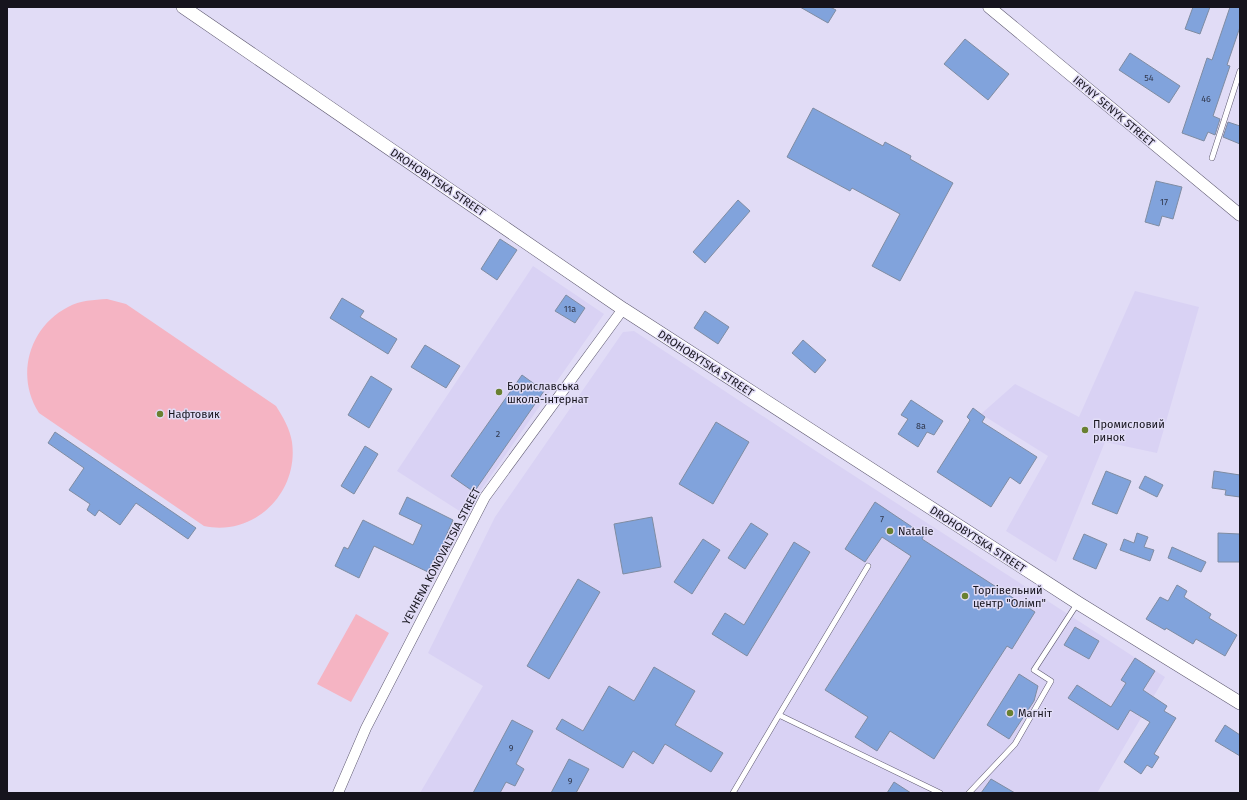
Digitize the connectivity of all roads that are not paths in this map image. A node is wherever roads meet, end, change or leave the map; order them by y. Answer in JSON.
{"nodes":[{"id":1,"x":183,"y":7,"type":"edge"},
{"id":2,"x":989,"y":7,"type":"edge"},
{"id":3,"x":1240,"y":71,"type":"edge"},
{"id":4,"x":1212,"y":158,"type":"dead end"},
{"id":5,"x":1240,"y":215,"type":"edge"},
{"id":6,"x":623,"y":309,"type":"junction"},
{"id":7,"x":868,"y":566,"type":"dead end"},
{"id":8,"x":1078,"y":603,"type":"junction"},
{"id":9,"x":1240,"y":703,"type":"edge"},
{"id":10,"x":779,"y":715,"type":"junction"},
{"id":11,"x":338,"y":793,"type":"edge"},
{"id":12,"x":733,"y":793,"type":"edge"},
{"id":13,"x":940,"y":793,"type":"edge"},
{"id":14,"x":970,"y":793,"type":"edge"}],
"edges":[{"from":1,"to":6,"type":"main road","name":"DROHOBYTSKA STREET"},
{"from":2,"to":5,"type":"street","name":"IRYNY SENYK STREET"},
{"from":3,"to":4,"type":"lane"},
{"from":6,"to":8,"type":"main road","name":"DROHOBYTSKA STREET"},
{"from":6,"to":11,"type":"street","name":"YEVHENA KONOVALTSIA STREET"},
{"from":7,"to":10,"type":"lane"},
{"from":8,"to":9,"type":"main road","name":"DROHOBYTSKA STREET"},
{"from":8,"to":14,"type":"lane"},
{"from":10,"to":12,"type":"lane"},
{"from":10,"to":13,"type":"lane"}]}
